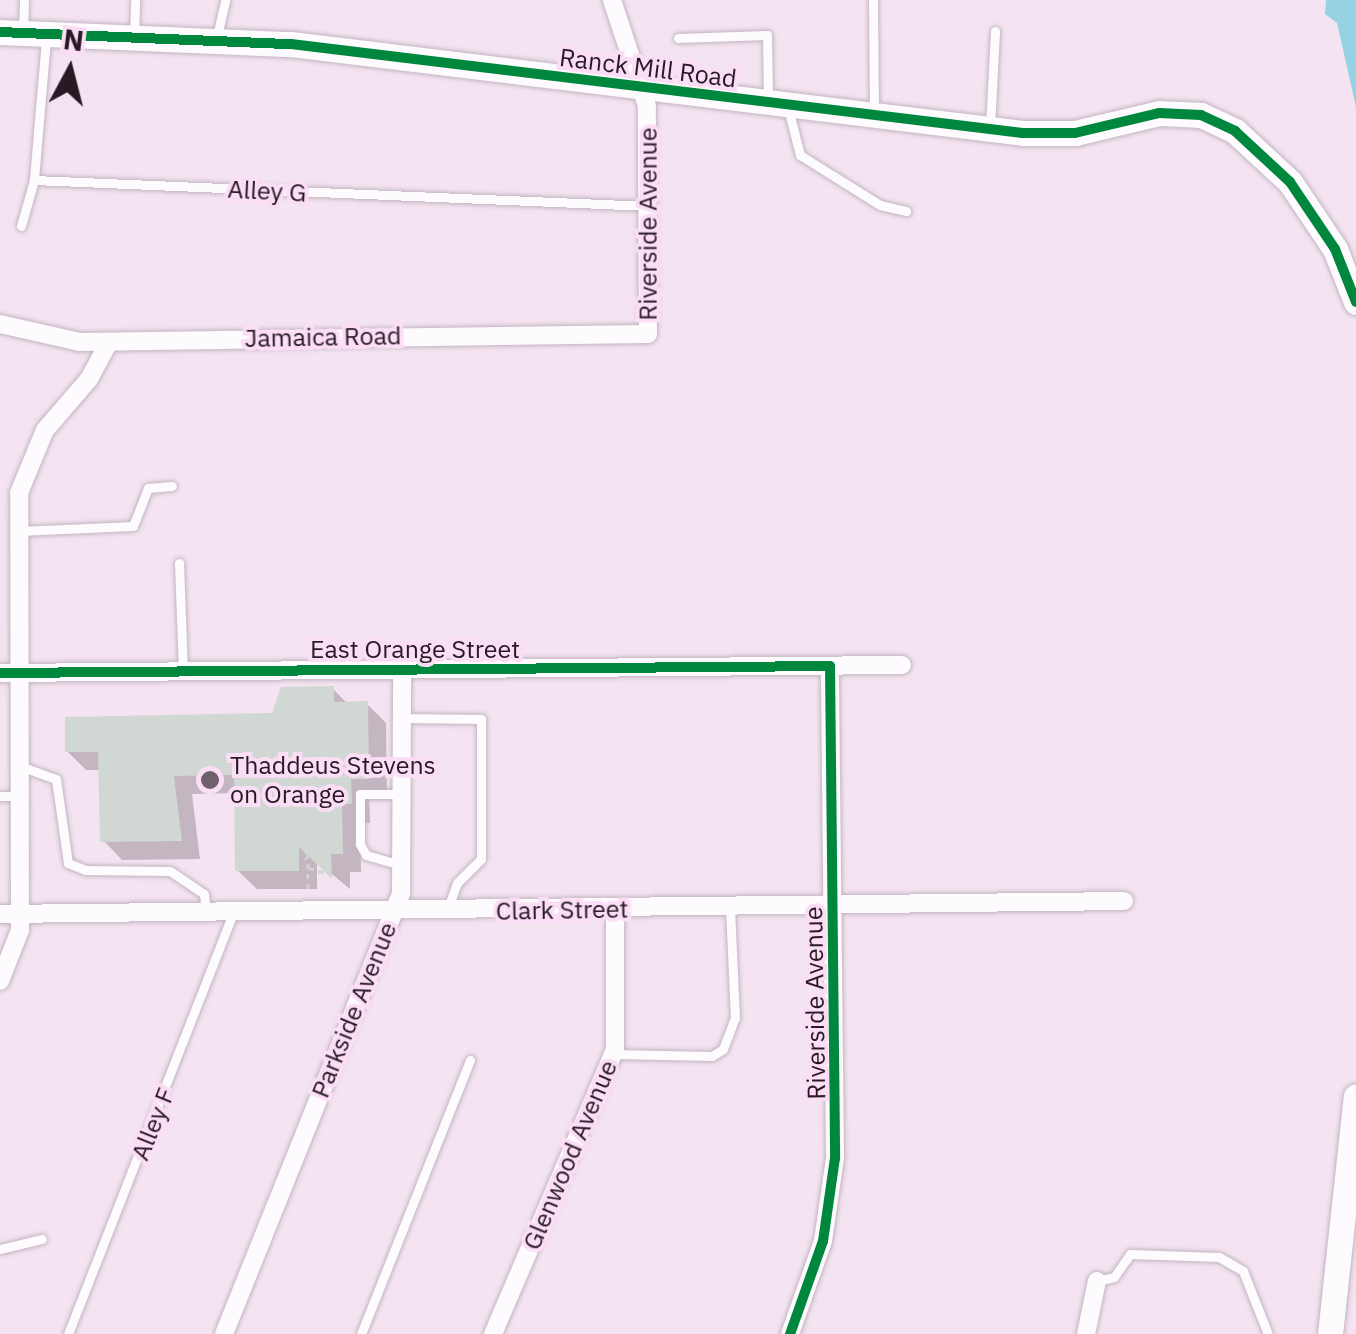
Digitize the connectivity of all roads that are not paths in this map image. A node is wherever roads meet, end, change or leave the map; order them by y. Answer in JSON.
{"nodes":[{"id":1,"x":24,"y":0,"type":"edge"},
{"id":2,"x":135,"y":0,"type":"edge"},
{"id":3,"x":225,"y":0,"type":"edge"},
{"id":4,"x":612,"y":0,"type":"edge"},
{"id":5,"x":873,"y":0,"type":"edge"},
{"id":6,"x":995,"y":32,"type":"dead end"},
{"id":7,"x":23,"y":33,"type":"edge"},
{"id":8,"x":134,"y":35,"type":"junction"},
{"id":9,"x":216,"y":37,"type":"junction"},
{"id":10,"x":678,"y":38,"type":"dead end"},
{"id":11,"x":642,"y":88,"type":"junction"},
{"id":12,"x":778,"y":104,"type":"junction"},
{"id":13,"x":874,"y":116,"type":"junction"},
{"id":14,"x":990,"y":130,"type":"junction"},
{"id":15,"x":34,"y":180,"type":"junction"},
{"id":16,"x":648,"y":206,"type":"junction"},
{"id":17,"x":906,"y":211,"type":"dead end"},
{"id":18,"x":20,"y":226,"type":"dead end"},
{"id":19,"x":1356,"y":302,"type":"edge"},
{"id":20,"x":0,"y":324,"type":"edge"},
{"id":21,"x":648,"y":334,"type":"joint"},
{"id":22,"x":109,"y":342,"type":"junction"},
{"id":23,"x":172,"y":486,"type":"dead end"},
{"id":24,"x":16,"y":531,"type":"junction"},
{"id":25,"x":179,"y":563,"type":"dead end"},
{"id":26,"x":902,"y":665,"type":"dead end"},
{"id":27,"x":830,"y":666,"type":"junction"},
{"id":28,"x":402,"y":669,"type":"junction"},
{"id":29,"x":183,"y":670,"type":"junction"},
{"id":30,"x":8,"y":672,"type":"edge"},
{"id":31,"x":402,"y":718,"type":"junction"},
{"id":32,"x":18,"y":765,"type":"junction"},
{"id":33,"x":402,"y":794,"type":"junction"},
{"id":34,"x":9,"y":796,"type":"edge"},
{"id":35,"x":402,"y":865,"type":"junction"},
{"id":36,"x":1124,"y":901,"type":"dead end"},
{"id":37,"x":205,"y":903,"type":"junction"},
{"id":38,"x":834,"y":906,"type":"junction"},
{"id":39,"x":730,"y":908,"type":"junction"},
{"id":40,"x":615,"y":909,"type":"junction"},
{"id":41,"x":394,"y":911,"type":"junction"},
{"id":42,"x":447,"y":911,"type":"junction"},
{"id":43,"x":233,"y":912,"type":"junction"},
{"id":44,"x":0,"y":914,"type":"edge"},
{"id":45,"x":20,"y":914,"type":"junction"},
{"id":46,"x":0,"y":981,"type":"edge"},
{"id":47,"x":614,"y":1054,"type":"junction"},
{"id":48,"x":470,"y":1060,"type":"dead end"},
{"id":49,"x":1356,"y":1096,"type":"edge"},
{"id":50,"x":42,"y":1238,"type":"dead end"},
{"id":51,"x":0,"y":1249,"type":"edge"},
{"id":52,"x":1096,"y":1280,"type":"joint"},
{"id":53,"x":68,"y":1334,"type":"edge"},
{"id":54,"x":224,"y":1334,"type":"edge"},
{"id":55,"x":361,"y":1334,"type":"edge"},
{"id":56,"x":493,"y":1334,"type":"edge"},
{"id":57,"x":790,"y":1334,"type":"edge"},
{"id":58,"x":1086,"y":1334,"type":"edge"},
{"id":59,"x":1268,"y":1334,"type":"edge"},
{"id":60,"x":1330,"y":1334,"type":"edge"}],
"edges":[{"from":1,"to":7,"type":"lane"},
{"from":2,"to":8,"type":"lane"},
{"from":3,"to":9,"type":"lane"},
{"from":4,"to":11,"type":"street","name":"Riverside Avenue"},
{"from":5,"to":13,"type":"lane"},
{"from":6,"to":14,"type":"lane"},
{"from":7,"to":8,"type":"street","name":"Ranck Mill Road"},
{"from":7,"to":15,"type":"lane"},
{"from":8,"to":9,"type":"street","name":"Ranck Mill Road"},
{"from":9,"to":11,"type":"street","name":"Ranck Mill Road"},
{"from":10,"to":12,"type":"lane"},
{"from":11,"to":12,"type":"street","name":"Ranck Mill Road"},
{"from":11,"to":16,"type":"street","name":"Riverside Avenue"},
{"from":12,"to":13,"type":"street","name":"Ranck Mill Road"},
{"from":12,"to":17,"type":"lane"},
{"from":13,"to":14,"type":"street","name":"Ranck Mill Road"},
{"from":14,"to":19,"type":"street","name":"Ranck Mill Road"},
{"from":15,"to":16,"type":"lane","name":"Alley G"},
{"from":15,"to":18,"type":"lane"},
{"from":16,"to":21,"type":"street","name":"Riverside Avenue"},
{"from":20,"to":22,"type":"street","name":"Jamaica Road"},
{"from":21,"to":22,"type":"street","name":"Jamaica Road"},
{"from":22,"to":24,"type":"street"},
{"from":23,"to":24,"type":"lane"},
{"from":24,"to":30,"type":"street"},
{"from":25,"to":29,"type":"lane"},
{"from":26,"to":27,"type":"street","name":"East Orange Street"},
{"from":27,"to":28,"type":"street","name":"East Orange Street"},
{"from":27,"to":38,"type":"street","name":"Riverside Avenue"},
{"from":28,"to":29,"type":"street","name":"East Orange Street"},
{"from":28,"to":31,"type":"street","name":"Parkside Avenue"},
{"from":29,"to":30,"type":"street","name":"East Orange Street"},
{"from":30,"to":32,"type":"street"},
{"from":31,"to":33,"type":"street","name":"Parkside Avenue"},
{"from":31,"to":42,"type":"lane"},
{"from":32,"to":34,"type":"street"},
{"from":32,"to":37,"type":"lane"},
{"from":33,"to":35,"type":"street","name":"Parkside Avenue"},
{"from":33,"to":35,"type":"lane"},
{"from":34,"to":45,"type":"street"},
{"from":35,"to":41,"type":"street","name":"Parkside Avenue"},
{"from":36,"to":38,"type":"street","name":"Clark Street"},
{"from":37,"to":43,"type":"street","name":"Clark Street"},
{"from":37,"to":45,"type":"street","name":"Clark Street"},
{"from":38,"to":39,"type":"street","name":"Clark Street"},
{"from":38,"to":57,"type":"street","name":"Riverside Avenue"},
{"from":39,"to":40,"type":"street","name":"Clark Street"},
{"from":39,"to":47,"type":"lane"},
{"from":40,"to":42,"type":"street","name":"Clark Street"},
{"from":40,"to":47,"type":"street","name":"Glenwood Avenue"},
{"from":41,"to":42,"type":"street","name":"Clark Street"},
{"from":41,"to":43,"type":"street","name":"Clark Street"},
{"from":41,"to":54,"type":"street","name":"Parkside Avenue"},
{"from":43,"to":53,"type":"lane","name":"Alley F"},
{"from":44,"to":45,"type":"street","name":"Clark Street"},
{"from":45,"to":46,"type":"street"},
{"from":47,"to":56,"type":"street","name":"Glenwood Avenue"},
{"from":48,"to":55,"type":"lane"},
{"from":49,"to":60,"type":"street"},
{"from":50,"to":51,"type":"lane"},
{"from":52,"to":58,"type":"street"},
{"from":52,"to":59,"type":"lane"}]}
